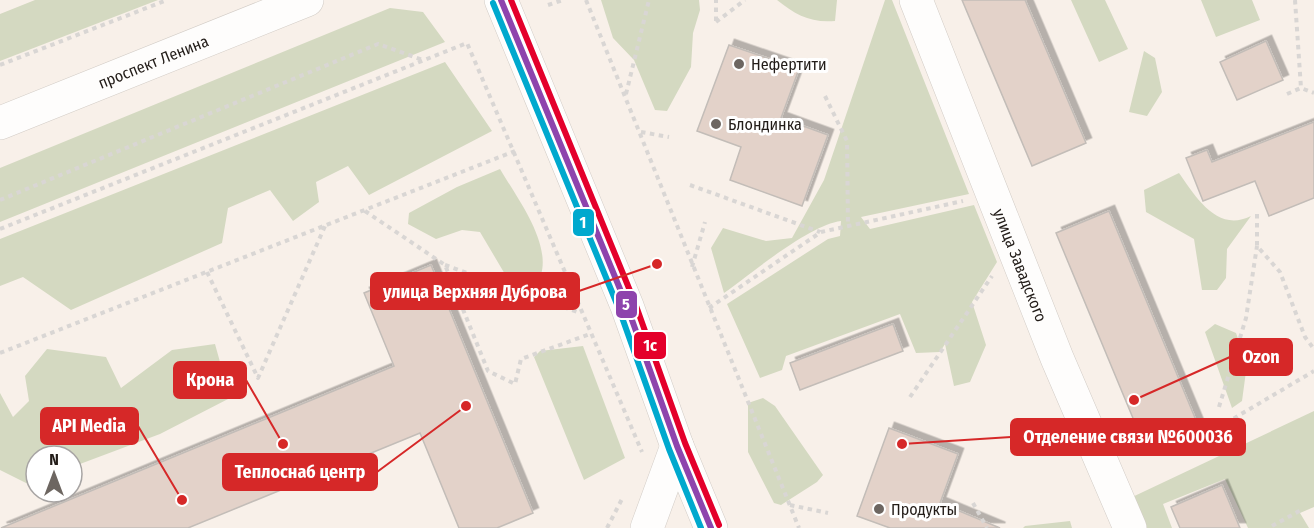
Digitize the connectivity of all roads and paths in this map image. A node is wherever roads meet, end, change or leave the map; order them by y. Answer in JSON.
{"nodes":[{"id":1,"x":167,"y":0,"type":"edge"},
{"id":2,"x":307,"y":0,"type":"edge"},
{"id":3,"x":501,"y":0,"type":"edge"},
{"id":4,"x":563,"y":0,"type":"edge"},
{"id":5,"x":586,"y":0,"type":"edge"},
{"id":6,"x":649,"y":0,"type":"edge"},
{"id":7,"x":716,"y":0,"type":"edge"},
{"id":8,"x":744,"y":0,"type":"edge"},
{"id":9,"x":916,"y":0,"type":"edge"},
{"id":10,"x":1295,"y":0,"type":"edge"},
{"id":11,"x":548,"y":5,"type":"dead end"},
{"id":12,"x":423,"y":60,"type":"junction"},
{"id":13,"x":0,"y":64,"type":"edge"},
{"id":14,"x":1301,"y":88,"type":"junction"},
{"id":15,"x":1314,"y":93,"type":"edge"},
{"id":16,"x":626,"y":94,"type":"junction"},
{"id":17,"x":1287,"y":94,"type":"dead end"},
{"id":18,"x":825,"y":96,"type":"dead end"},
{"id":19,"x":0,"y":123,"type":"edge"},
{"id":20,"x":640,"y":132,"type":"junction"},
{"id":21,"x":669,"y":138,"type":"dead end"},
{"id":22,"x":515,"y":151,"type":"junction"},
{"id":23,"x":690,"y":185,"type":"dead end"},
{"id":24,"x":0,"y":200,"type":"edge"},
{"id":25,"x":968,"y":200,"type":"dead end"},
{"id":26,"x":364,"y":210,"type":"junction"},
{"id":27,"x":1257,"y":214,"type":"dead end"},
{"id":28,"x":705,"y":222,"type":"dead end"},
{"id":29,"x":326,"y":226,"type":"junction"},
{"id":30,"x":848,"y":226,"type":"junction"},
{"id":31,"x":0,"y":229,"type":"edge"},
{"id":32,"x":821,"y":232,"type":"junction"},
{"id":33,"x":1257,"y":246,"type":"junction"},
{"id":34,"x":445,"y":265,"type":"junction"},
{"id":35,"x":692,"y":268,"type":"junction"},
{"id":36,"x":998,"y":268,"type":"dead end"},
{"id":37,"x":207,"y":272,"type":"junction"},
{"id":38,"x":709,"y":308,"type":"junction"},
{"id":39,"x":580,"y":313,"type":"junction"},
{"id":40,"x":590,"y":334,"type":"junction"},
{"id":41,"x":1314,"y":349,"type":"edge"},
{"id":42,"x":0,"y":353,"type":"edge"},
{"id":43,"x":1314,"y":371,"type":"edge"},
{"id":44,"x":910,"y":397,"type":"dead end"},
{"id":45,"x":1219,"y":407,"type":"dead end"},
{"id":46,"x":1226,"y":423,"type":"dead end"},
{"id":47,"x":677,"y":446,"type":"junction"},
{"id":48,"x":644,"y":456,"type":"dead end"},
{"id":49,"x":623,"y":497,"type":"dead end"},
{"id":50,"x":973,"y":503,"type":"dead end"},
{"id":51,"x":790,"y":504,"type":"junction"},
{"id":52,"x":1303,"y":509,"type":"dead end"},
{"id":53,"x":828,"y":513,"type":"dead end"},
{"id":54,"x":1272,"y":526,"type":"dead end"},
{"id":55,"x":607,"y":528,"type":"edge"},
{"id":56,"x":647,"y":528,"type":"edge"},
{"id":57,"x":711,"y":528,"type":"edge"},
{"id":58,"x":798,"y":528,"type":"edge"},
{"id":59,"x":987,"y":528,"type":"edge"},
{"id":60,"x":1130,"y":528,"type":"edge"}],
"edges":[{"from":1,"to":13,"type":"path"},
{"from":2,"to":19,"type":"main road","name":"проспект Ленина"},
{"from":3,"to":47,"type":"main road"},
{"from":4,"to":11,"type":"path"},
{"from":5,"to":16,"type":"path"},
{"from":6,"to":16,"type":"path"},
{"from":7,"to":8,"type":"path"},
{"from":9,"to":60,"type":"main road","name":"улица Завадского"},
{"from":10,"to":14,"type":"path"},
{"from":12,"to":22,"type":"path"},
{"from":12,"to":24,"type":"path"},
{"from":12,"to":31,"type":"path"},
{"from":14,"to":15,"type":"path"},
{"from":14,"to":17,"type":"path"},
{"from":16,"to":20,"type":"path"},
{"from":18,"to":30,"type":"path"},
{"from":20,"to":21,"type":"path"},
{"from":20,"to":35,"type":"path"},
{"from":22,"to":26,"type":"path"},
{"from":22,"to":39,"type":"path"},
{"from":23,"to":32,"type":"path"},
{"from":25,"to":30,"type":"path"},
{"from":26,"to":29,"type":"path"},
{"from":26,"to":34,"type":"path"},
{"from":27,"to":33,"type":"path"},
{"from":28,"to":35,"type":"path"},
{"from":29,"to":37,"type":"path"},
{"from":29,"to":37,"type":"path"},
{"from":30,"to":32,"type":"path"},
{"from":32,"to":38,"type":"path"},
{"from":33,"to":41,"type":"path"},
{"from":33,"to":45,"type":"path"},
{"from":34,"to":39,"type":"path"},
{"from":34,"to":40,"type":"path"},
{"from":35,"to":38,"type":"path"},
{"from":36,"to":44,"type":"path"},
{"from":37,"to":42,"type":"path"},
{"from":38,"to":51,"type":"path"},
{"from":39,"to":40,"type":"path"},
{"from":40,"to":48,"type":"path"},
{"from":43,"to":46,"type":"path"},
{"from":47,"to":56,"type":"main road"},
{"from":47,"to":57,"type":"main road"},
{"from":49,"to":55,"type":"path"},
{"from":50,"to":59,"type":"path"},
{"from":51,"to":53,"type":"path"},
{"from":51,"to":58,"type":"path"},
{"from":52,"to":54,"type":"path"}]}
